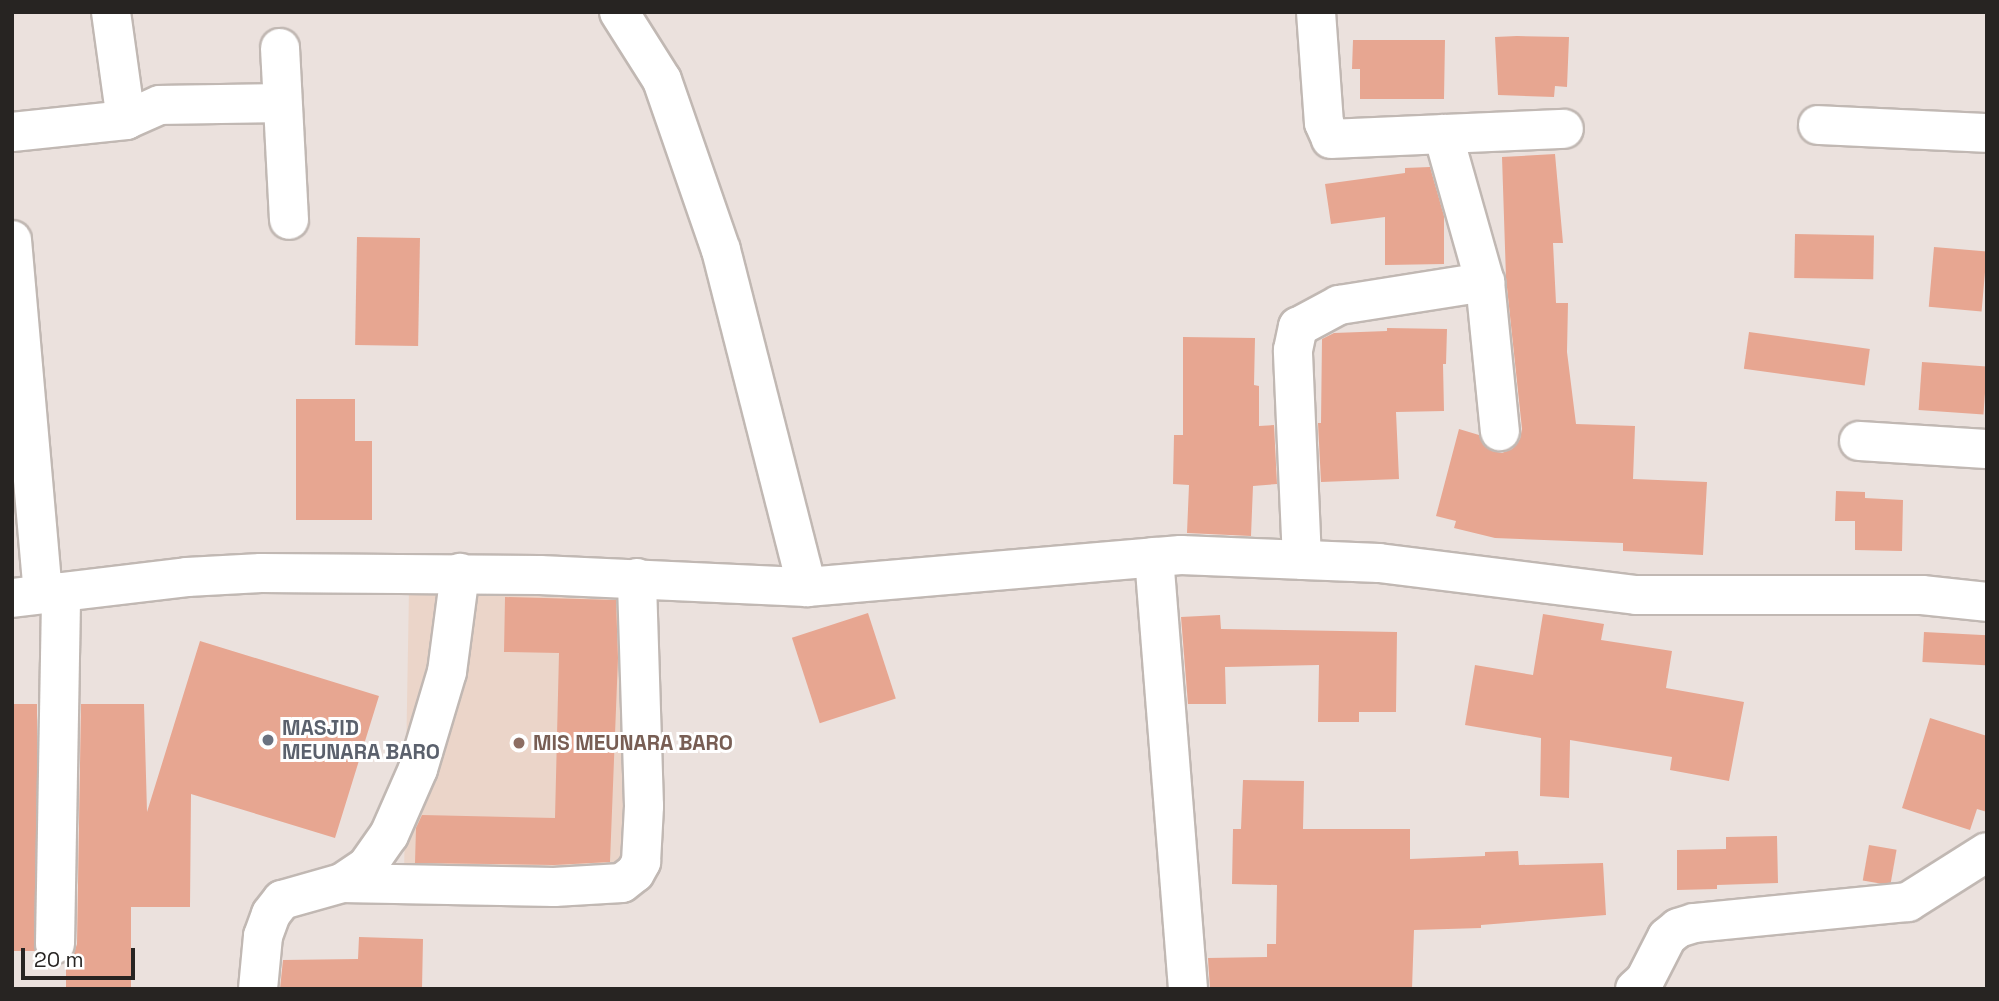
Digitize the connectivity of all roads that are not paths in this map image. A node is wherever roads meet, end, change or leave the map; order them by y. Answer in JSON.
{"nodes":[{"id":1,"x":111,"y":12,"type":"edge"},
{"id":2,"x":619,"y":12,"type":"edge"},
{"id":3,"x":1316,"y":12,"type":"edge"},
{"id":4,"x":280,"y":48,"type":"dead end"},
{"id":5,"x":281,"y":103,"type":"junction"},
{"id":6,"x":126,"y":120,"type":"junction"},
{"id":7,"x":1818,"y":125,"type":"dead end"},
{"id":8,"x":1564,"y":129,"type":"dead end"},
{"id":9,"x":12,"y":132,"type":"edge"},
{"id":10,"x":1987,"y":133,"type":"edge"},
{"id":11,"x":1443,"y":134,"type":"junction"},
{"id":12,"x":289,"y":220,"type":"dead end"},
{"id":13,"x":12,"y":240,"type":"edge"},
{"id":14,"x":1485,"y":282,"type":"junction"},
{"id":15,"x":1500,"y":431,"type":"dead end"},
{"id":16,"x":1858,"y":441,"type":"dead end"},
{"id":17,"x":1987,"y":449,"type":"edge"},
{"id":18,"x":1154,"y":557,"type":"junction"},
{"id":19,"x":1302,"y":560,"type":"junction"},
{"id":20,"x":460,"y":573,"type":"junction"},
{"id":21,"x":637,"y":578,"type":"junction"},
{"id":22,"x":781,"y":586,"type":"junction"},
{"id":23,"x":39,"y":595,"type":"edge"},
{"id":24,"x":1987,"y":602,"type":"edge"},
{"id":25,"x":1987,"y":852,"type":"edge"},
{"id":26,"x":342,"y":883,"type":"junction"},
{"id":27,"x":55,"y":944,"type":"dead end"},
{"id":28,"x":258,"y":989,"type":"edge"},
{"id":29,"x":1188,"y":989,"type":"edge"},
{"id":30,"x":1635,"y":989,"type":"edge"}],
"edges":[{"from":1,"to":6,"type":"street"},
{"from":2,"to":22,"type":"street"},
{"from":3,"to":11,"type":"street"},
{"from":4,"to":5,"type":"street"},
{"from":5,"to":6,"type":"street"},
{"from":5,"to":12,"type":"street"},
{"from":6,"to":9,"type":"street"},
{"from":7,"to":10,"type":"street"},
{"from":8,"to":11,"type":"street"},
{"from":11,"to":14,"type":"street"},
{"from":13,"to":23,"type":"street"},
{"from":14,"to":15,"type":"street"},
{"from":14,"to":19,"type":"street"},
{"from":16,"to":17,"type":"street"},
{"from":18,"to":19,"type":"street"},
{"from":18,"to":22,"type":"street"},
{"from":18,"to":29,"type":"street"},
{"from":19,"to":24,"type":"street"},
{"from":20,"to":21,"type":"street"},
{"from":20,"to":23,"type":"street"},
{"from":20,"to":26,"type":"street"},
{"from":21,"to":22,"type":"street"},
{"from":21,"to":26,"type":"street"},
{"from":23,"to":27,"type":"street"},
{"from":25,"to":30,"type":"street"},
{"from":26,"to":28,"type":"street"}]}
